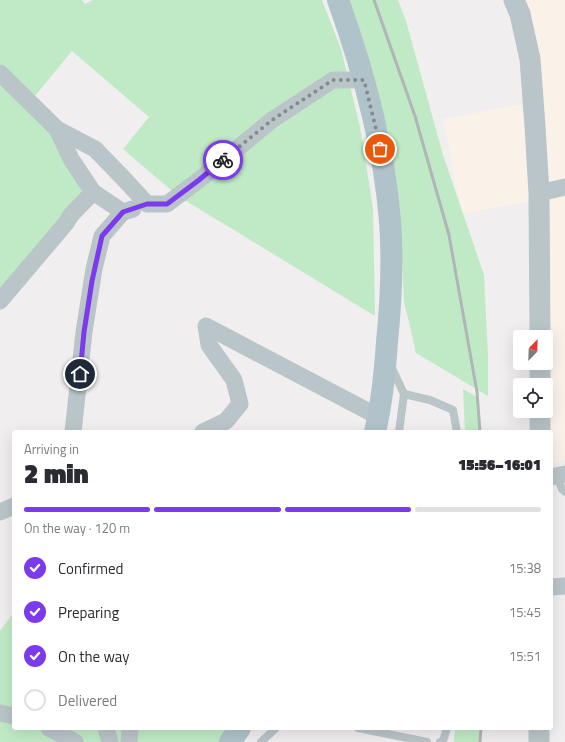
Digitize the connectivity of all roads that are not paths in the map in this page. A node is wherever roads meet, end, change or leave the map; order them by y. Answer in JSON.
{"nodes":[{"id":1,"x":338,"y":0,"type":"edge"},
{"id":2,"x":514,"y":0,"type":"edge"},
{"id":3,"x":0,"y":73,"type":"edge"},
{"id":4,"x":364,"y":80,"type":"junction"},
{"id":5,"x":57,"y":129,"type":"junction"},
{"id":6,"x":565,"y":187,"type":"edge"},
{"id":7,"x":93,"y":192,"type":"junction"},
{"id":8,"x":539,"y":193,"type":"junction"},
{"id":9,"x":147,"y":204,"type":"junction"},
{"id":10,"x":123,"y":212,"type":"junction"},
{"id":11,"x":0,"y":301,"type":"edge"},
{"id":12,"x":540,"y":330,"type":"edge"},
{"id":13,"x":386,"y":356,"type":"junction"},
{"id":14,"x":404,"y":394,"type":"junction"},
{"id":15,"x":540,"y":418,"type":"edge"},
{"id":16,"x":377,"y":425,"type":"edge"},
{"id":17,"x":73,"y":430,"type":"edge"},
{"id":18,"x":207,"y":430,"type":"edge"},
{"id":19,"x":399,"y":430,"type":"edge"},
{"id":20,"x":457,"y":430,"type":"edge"},
{"id":21,"x":540,"y":430,"type":"edge"},
{"id":22,"x":558,"y":476,"type":"edge"},
{"id":23,"x":565,"y":492,"type":"edge"},
{"id":24,"x":12,"y":507,"type":"edge"},
{"id":25,"x":0,"y":512,"type":"edge"},
{"id":26,"x":565,"y":586,"type":"edge"},
{"id":27,"x":553,"y":587,"type":"edge"},
{"id":28,"x":0,"y":713,"type":"edge"},
{"id":29,"x":12,"y":716,"type":"edge"},
{"id":30,"x":53,"y":730,"type":"edge"},
{"id":31,"x":107,"y":730,"type":"edge"},
{"id":32,"x":130,"y":730,"type":"edge"},
{"id":33,"x":239,"y":730,"type":"edge"},
{"id":34,"x":274,"y":730,"type":"edge"},
{"id":35,"x":368,"y":730,"type":"edge"},
{"id":36,"x":446,"y":730,"type":"edge"},
{"id":37,"x":539,"y":730,"type":"edge"},
{"id":38,"x":75,"y":742,"type":"edge"},
{"id":39,"x":110,"y":742,"type":"edge"},
{"id":40,"x":129,"y":742,"type":"edge"},
{"id":41,"x":230,"y":742,"type":"edge"},
{"id":42,"x":261,"y":742,"type":"edge"},
{"id":43,"x":427,"y":742,"type":"edge"},
{"id":44,"x":440,"y":742,"type":"edge"},
{"id":45,"x":539,"y":742,"type":"edge"}],
"edges":[{"from":1,"to":4,"type":"main road"},
{"from":2,"to":8,"type":"street"},
{"from":3,"to":5,"type":"street"},
{"from":4,"to":9,"type":"street"},
{"from":4,"to":13,"type":"main road"},
{"from":5,"to":7,"type":"street"},
{"from":5,"to":9,"type":"street"},
{"from":6,"to":8,"type":"street"},
{"from":7,"to":10,"type":"street"},
{"from":7,"to":11,"type":"street"},
{"from":8,"to":12,"type":"street"},
{"from":9,"to":10,"type":"street"},
{"from":10,"to":17,"type":"street"},
{"from":13,"to":14,"type":"lane"},
{"from":13,"to":16,"type":"main road"},
{"from":14,"to":19,"type":"lane"},
{"from":14,"to":20,"type":"lane"},
{"from":15,"to":21,"type":"street"},
{"from":16,"to":18,"type":"street"},
{"from":22,"to":23,"type":"lane"},
{"from":24,"to":25,"type":"street"},
{"from":26,"to":27,"type":"street"},
{"from":28,"to":29,"type":"street"},
{"from":30,"to":38,"type":"street"},
{"from":31,"to":39,"type":"street"},
{"from":32,"to":40,"type":"street"},
{"from":33,"to":41,"type":"main road"},
{"from":34,"to":42,"type":"lane"},
{"from":35,"to":43,"type":"lane"},
{"from":36,"to":44,"type":"lane"},
{"from":37,"to":45,"type":"street"}]}
